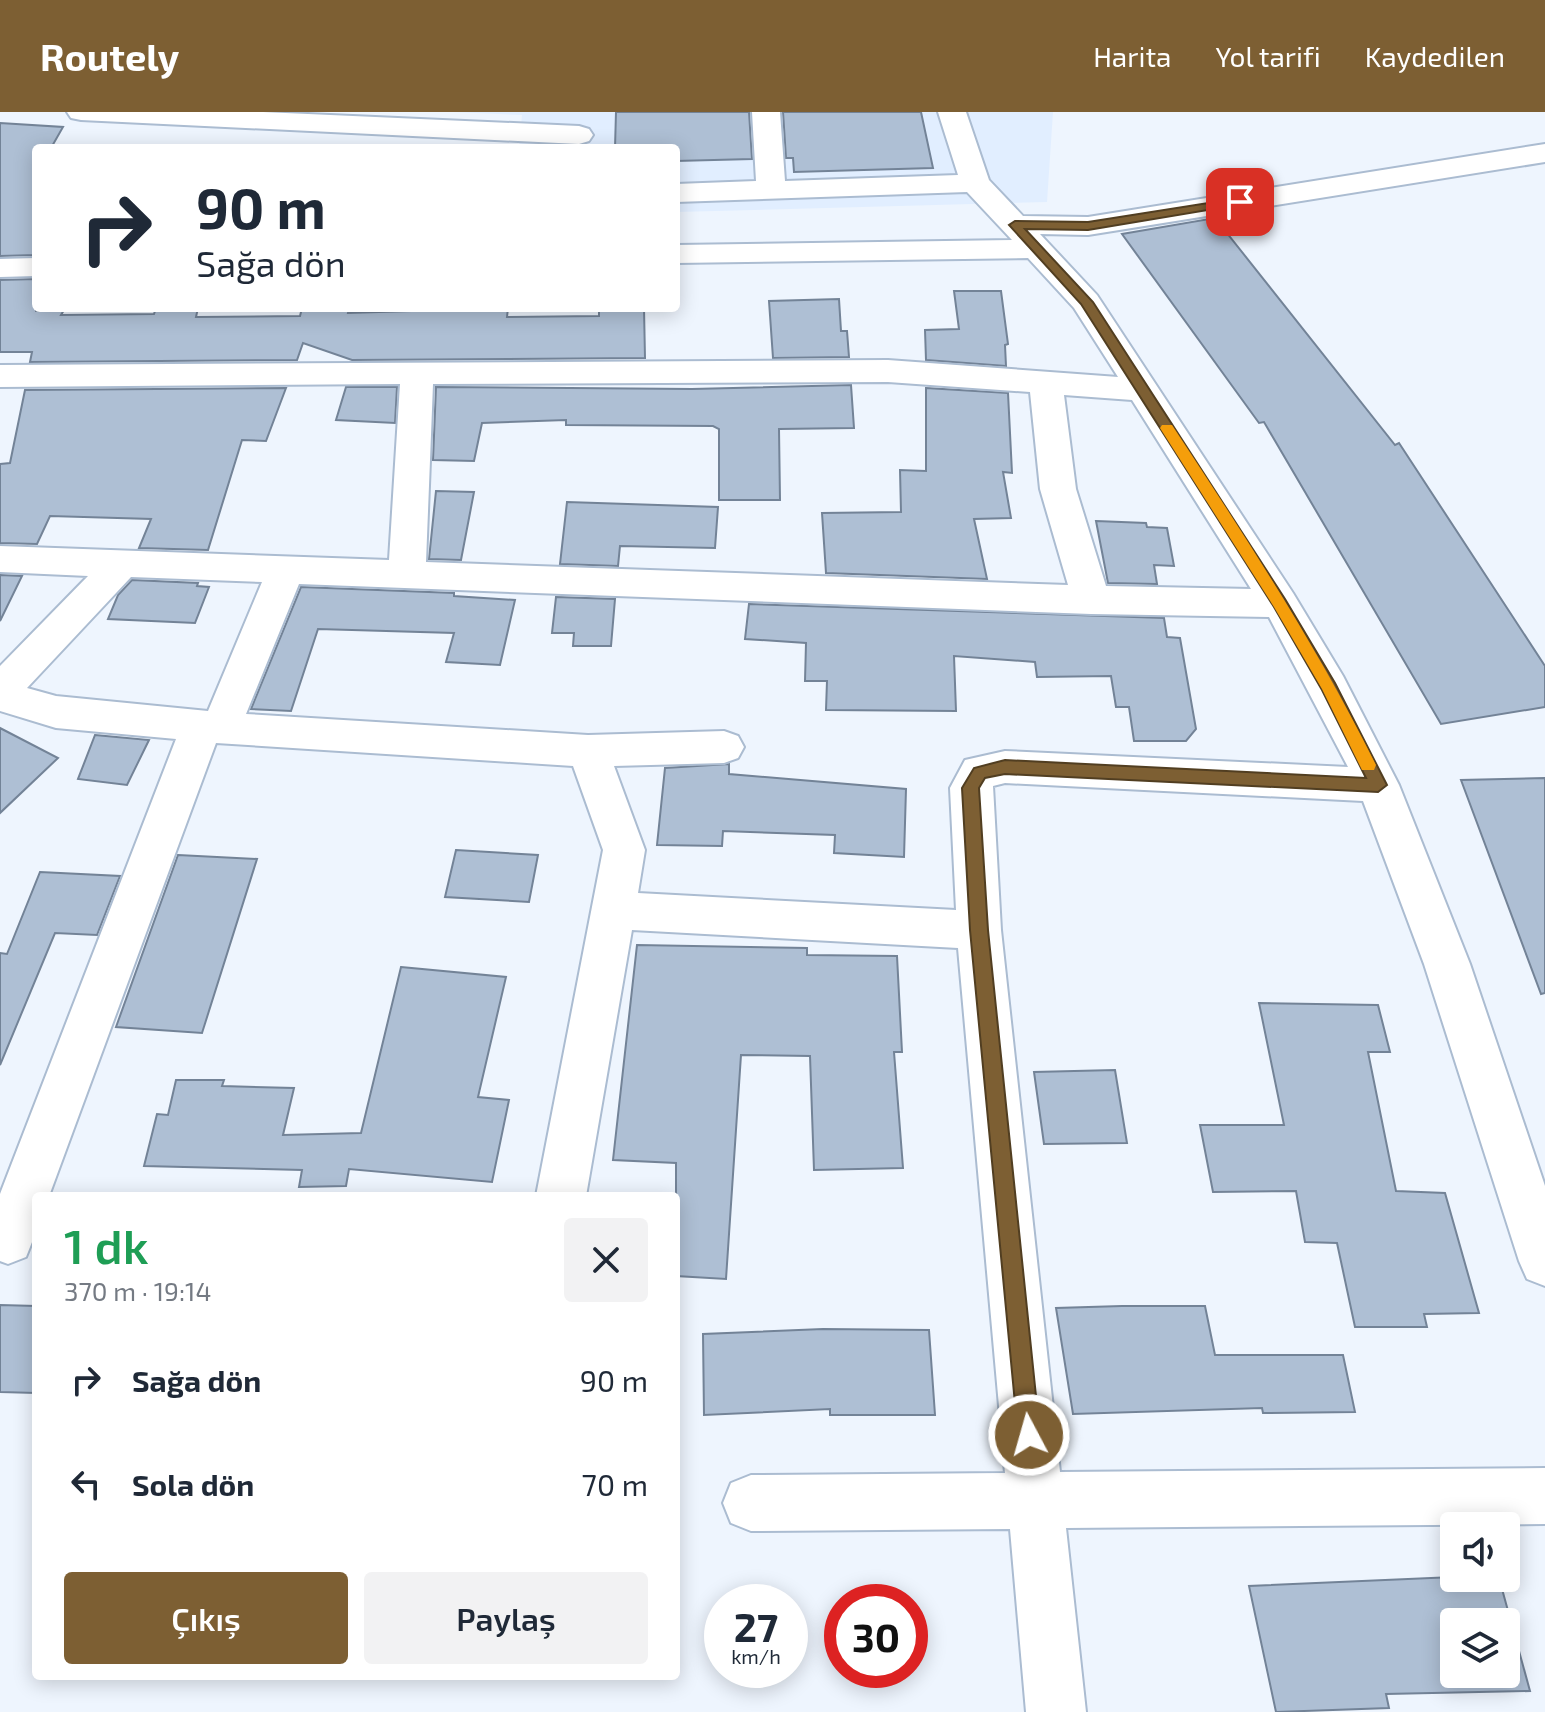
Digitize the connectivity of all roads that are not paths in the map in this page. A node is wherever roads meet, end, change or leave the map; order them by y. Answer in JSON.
{"nodes":[{"id":1,"x":81,"y":112,"type":"edge"},
{"id":2,"x":766,"y":112,"type":"edge"},
{"id":3,"x":952,"y":112,"type":"edge"},
{"id":4,"x":580,"y":132,"type":"edge"},
{"id":5,"x":1545,"y":153,"type":"edge"},
{"id":6,"x":975,"y":183,"type":"junction"},
{"id":7,"x":771,"y":190,"type":"junction"},
{"id":8,"x":680,"y":193,"type":"edge"},
{"id":9,"x":1026,"y":237,"type":"junction"},
{"id":10,"x":680,"y":254,"type":"edge"},
{"id":11,"x":32,"y":267,"type":"edge"},
{"id":12,"x":0,"y":268,"type":"edge"},
{"id":13,"x":417,"y":374,"type":"junction"},
{"id":14,"x":0,"y":376,"type":"edge"},
{"id":15,"x":1046,"y":383,"type":"junction"},
{"id":16,"x":1142,"y":390,"type":"junction"},
{"id":17,"x":0,"y":559,"type":"edge"},
{"id":18,"x":120,"y":566,"type":"junction"},
{"id":19,"x":286,"y":569,"type":"junction"},
{"id":20,"x":407,"y":573,"type":"junction"},
{"id":21,"x":1091,"y":600,"type":"junction"},
{"id":22,"x":1280,"y":603,"type":"junction"},
{"id":23,"x":0,"y":693,"type":"edge"},
{"id":24,"x":212,"y":726,"type":"junction"},
{"id":25,"x":724,"y":747,"type":"dead end"},
{"id":26,"x":588,"y":751,"type":"junction"},
{"id":27,"x":1378,"y":785,"type":"junction"},
{"id":28,"x":613,"y":910,"type":"junction"},
{"id":29,"x":979,"y":930,"type":"junction"},
{"id":30,"x":33,"y":1192,"type":"edge"},
{"id":31,"x":562,"y":1192,"type":"edge"},
{"id":32,"x":32,"y":1195,"type":"edge"},
{"id":33,"x":15,"y":1239,"type":"edge"},
{"id":34,"x":1545,"y":1261,"type":"edge"},
{"id":35,"x":1545,"y":1496,"type":"edge"},
{"id":36,"x":1035,"y":1498,"type":"junction"},
{"id":37,"x":751,"y":1503,"type":"dead end"},
{"id":38,"x":1056,"y":1712,"type":"edge"}],
"edges":[{"from":1,"to":4,"type":"street"},
{"from":2,"to":7,"type":"street"},
{"from":3,"to":6,"type":"street"},
{"from":5,"to":9,"type":"street"},
{"from":6,"to":7,"type":"street"},
{"from":6,"to":9,"type":"street"},
{"from":7,"to":8,"type":"street"},
{"from":9,"to":10,"type":"street"},
{"from":9,"to":16,"type":"street"},
{"from":11,"to":12,"type":"street"},
{"from":13,"to":14,"type":"street"},
{"from":13,"to":15,"type":"street"},
{"from":13,"to":20,"type":"street"},
{"from":15,"to":16,"type":"street"},
{"from":15,"to":21,"type":"street"},
{"from":16,"to":22,"type":"street"},
{"from":17,"to":18,"type":"street"},
{"from":18,"to":19,"type":"street"},
{"from":18,"to":23,"type":"street"},
{"from":19,"to":20,"type":"street"},
{"from":19,"to":24,"type":"street"},
{"from":20,"to":21,"type":"street"},
{"from":21,"to":22,"type":"street"},
{"from":22,"to":27,"type":"street"},
{"from":23,"to":24,"type":"street"},
{"from":24,"to":26,"type":"street"},
{"from":24,"to":30,"type":"street"},
{"from":25,"to":26,"type":"street"},
{"from":26,"to":28,"type":"street"},
{"from":27,"to":29,"type":"street"},
{"from":27,"to":34,"type":"street"},
{"from":28,"to":29,"type":"street"},
{"from":28,"to":31,"type":"street"},
{"from":29,"to":36,"type":"street"},
{"from":32,"to":33,"type":"street"},
{"from":35,"to":36,"type":"street"},
{"from":36,"to":37,"type":"street"},
{"from":36,"to":38,"type":"street"}]}
